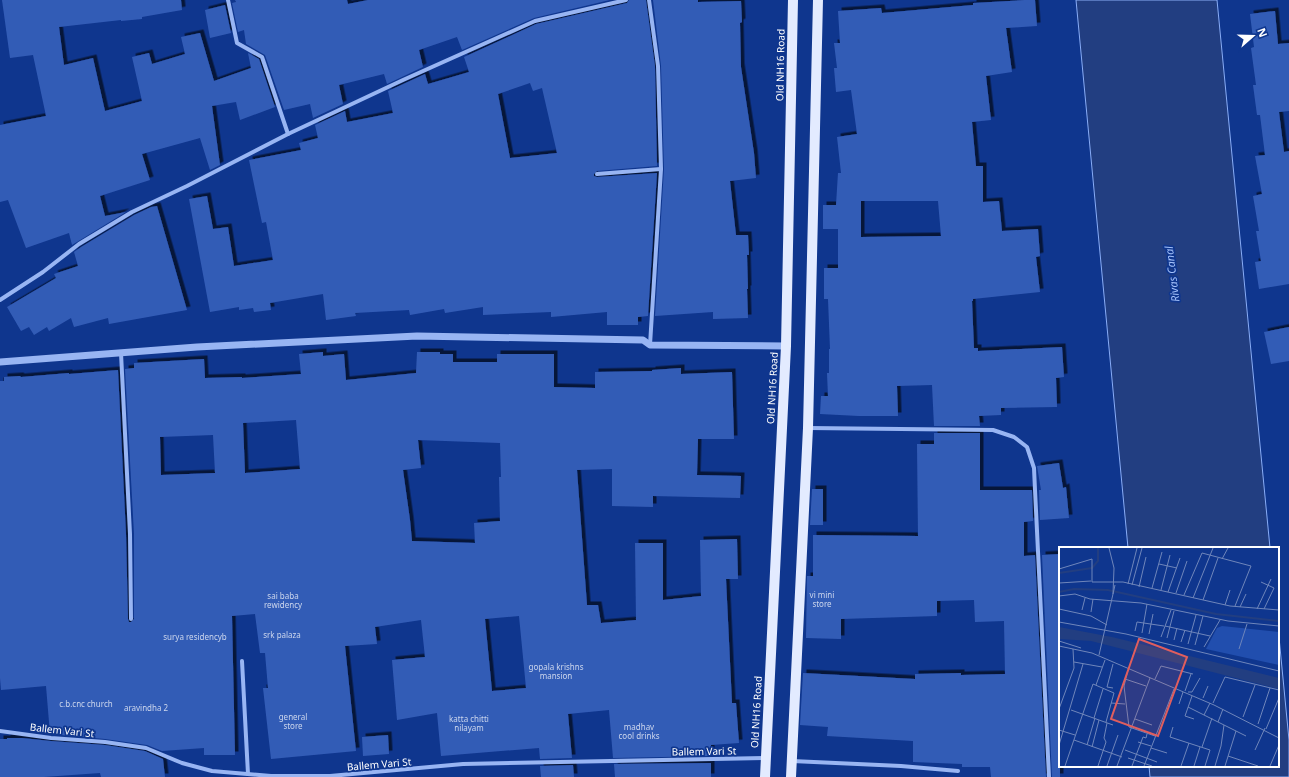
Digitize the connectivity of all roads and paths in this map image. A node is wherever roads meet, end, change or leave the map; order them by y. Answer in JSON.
{"nodes":[{"id":1,"x":228,"y":0,"type":"edge"},
{"id":2,"x":626,"y":0,"type":"edge"},
{"id":3,"x":649,"y":0,"type":"edge"},
{"id":4,"x":793,"y":0,"type":"edge"},
{"id":5,"x":818,"y":0,"type":"edge"},
{"id":6,"x":288,"y":134,"type":"junction"},
{"id":7,"x":661,"y":169,"type":"junction"},
{"id":8,"x":597,"y":174,"type":"dead end"},
{"id":9,"x":0,"y":300,"type":"edge"},
{"id":10,"x":650,"y":345,"type":"junction"},
{"id":11,"x":786,"y":346,"type":"junction"},
{"id":12,"x":122,"y":352,"type":"junction"},
{"id":13,"x":0,"y":362,"type":"edge"},
{"id":14,"x":808,"y":428,"type":"junction"},
{"id":15,"x":131,"y":619,"type":"dead end"},
{"id":16,"x":242,"y":661,"type":"dead end"},
{"id":17,"x":0,"y":731,"type":"edge"},
{"id":18,"x":766,"y":758,"type":"junction"},
{"id":19,"x":792,"y":761,"type":"junction"},
{"id":20,"x":958,"y":770,"type":"dead end"},
{"id":21,"x":248,"y":774,"type":"junction"},
{"id":22,"x":765,"y":777,"type":"edge"},
{"id":23,"x":791,"y":777,"type":"edge"},
{"id":24,"x":1049,"y":777,"type":"edge"}],
"edges":[{"from":1,"to":6,"type":"street"},
{"from":2,"to":6,"type":"street"},
{"from":3,"to":7,"type":"street"},
{"from":4,"to":11,"type":"main road","name":"Old NH16 Road"},
{"from":5,"to":14,"type":"main road"},
{"from":6,"to":9,"type":"street"},
{"from":7,"to":8,"type":"street"},
{"from":7,"to":10,"type":"street"},
{"from":10,"to":11,"type":"street"},
{"from":10,"to":12,"type":"street"},
{"from":11,"to":18,"type":"main road","name":"Old NH16 Road"},
{"from":12,"to":13,"type":"street"},
{"from":12,"to":15,"type":"street"},
{"from":14,"to":19,"type":"main road"},
{"from":14,"to":24,"type":"street"},
{"from":16,"to":21,"type":"street"},
{"from":17,"to":21,"type":"street","name":"Ballem Vari St"},
{"from":18,"to":21,"type":"street","name":"Ballem Vari St"},
{"from":18,"to":22,"type":"main road","name":"Old NH16 Road"},
{"from":19,"to":20,"type":"street"},
{"from":19,"to":23,"type":"main road"}]}
